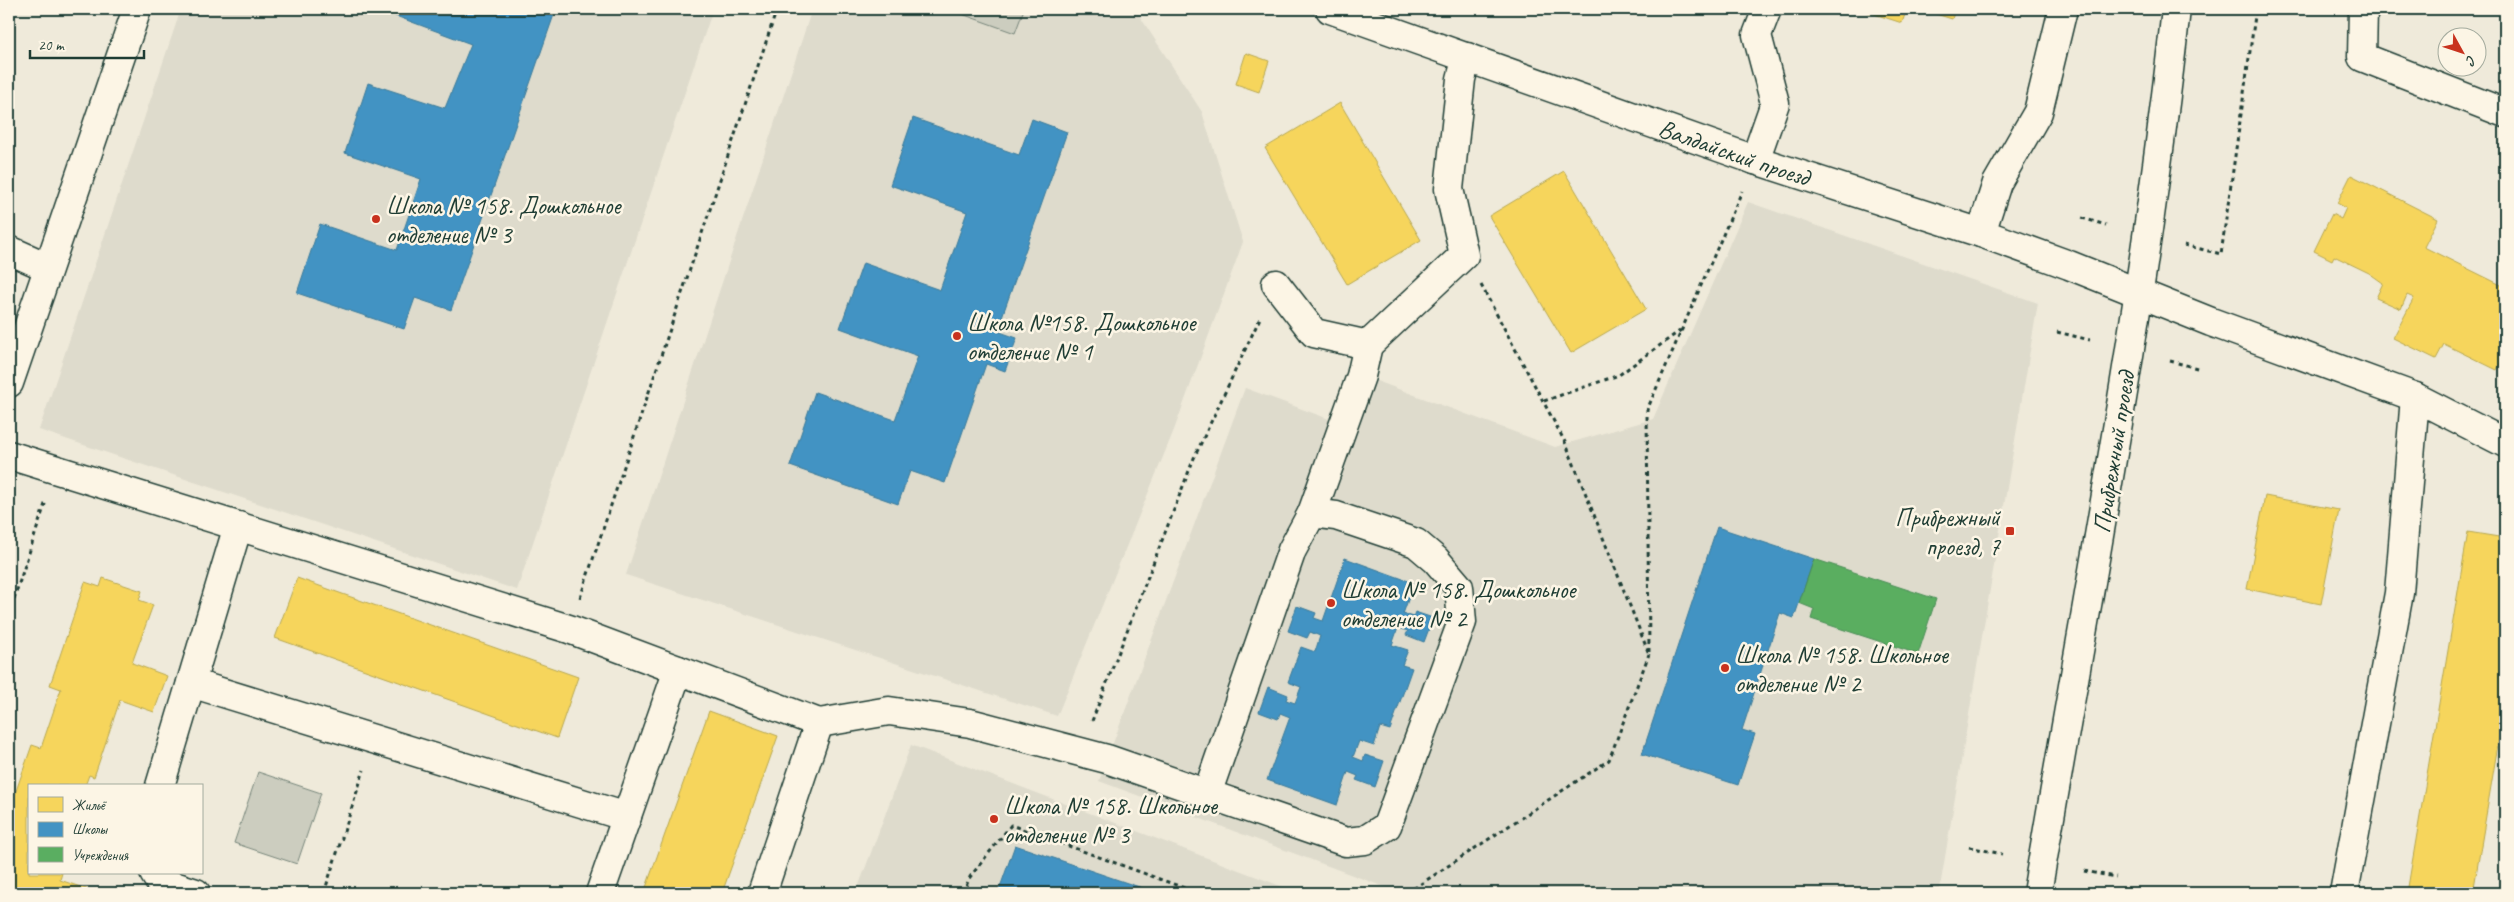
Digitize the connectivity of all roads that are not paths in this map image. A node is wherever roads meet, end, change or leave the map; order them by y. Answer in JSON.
{"nodes":[{"id":1,"x":137,"y":9,"type":"edge"},
{"id":2,"x":1330,"y":9,"type":"edge"},
{"id":3,"x":1767,"y":9,"type":"edge"},
{"id":4,"x":2063,"y":9,"type":"edge"},
{"id":5,"x":2176,"y":9,"type":"edge"},
{"id":6,"x":2363,"y":9,"type":"edge"},
{"id":7,"x":1467,"y":57,"type":"junction"},
{"id":8,"x":2505,"y":113,"type":"edge"},
{"id":9,"x":1755,"y":160,"type":"junction"},
{"id":10,"x":1981,"y":233,"type":"junction"},
{"id":11,"x":9,"y":250,"type":"edge"},
{"id":12,"x":47,"y":267,"type":"junction"},
{"id":13,"x":1276,"y":284,"type":"road end"},
{"id":14,"x":2139,"y":292,"type":"junction"},
{"id":15,"x":1368,"y":345,"type":"junction"},
{"id":16,"x":9,"y":383,"type":"edge"},
{"id":17,"x":2415,"y":397,"type":"junction"},
{"id":18,"x":2505,"y":443,"type":"edge"},
{"id":19,"x":9,"y":455,"type":"edge"},
{"id":20,"x":1312,"y":513,"type":"junction"},
{"id":21,"x":238,"y":526,"type":"junction"},
{"id":22,"x":678,"y":670,"type":"junction"},
{"id":23,"x":191,"y":683,"type":"junction"},
{"id":24,"x":819,"y":723,"type":"junction"},
{"id":25,"x":161,"y":784,"type":"edge"},
{"id":26,"x":1207,"y":794,"type":"junction"},
{"id":27,"x":627,"y":817,"type":"junction"},
{"id":28,"x":155,"y":874,"type":"edge"},
{"id":29,"x":196,"y":893,"type":"edge"},
{"id":30,"x":600,"y":893,"type":"edge"},
{"id":31,"x":762,"y":893,"type":"edge"},
{"id":32,"x":2037,"y":893,"type":"edge"},
{"id":33,"x":2344,"y":893,"type":"edge"}],
"edges":[{"from":1,"to":12,"type":"street"},
{"from":2,"to":7,"type":"street","name":"Валдайский проезд"},
{"from":3,"to":9,"type":"street"},
{"from":4,"to":10,"type":"street"},
{"from":5,"to":14,"type":"street","name":"Прибрежный проезд"},
{"from":6,"to":8,"type":"street"},
{"from":7,"to":9,"type":"street","name":"Валдайский проезд"},
{"from":7,"to":15,"type":"street"},
{"from":9,"to":10,"type":"street","name":"Валдайский проезд"},
{"from":10,"to":14,"type":"street","name":"Валдайский проезд"},
{"from":11,"to":12,"type":"street"},
{"from":12,"to":16,"type":"street"},
{"from":13,"to":15,"type":"street"},
{"from":14,"to":17,"type":"street","name":"Валдайский проезд"},
{"from":14,"to":32,"type":"street","name":"Прибрежный проезд"},
{"from":15,"to":20,"type":"street"},
{"from":17,"to":18,"type":"street","name":"Валдайский проезд"},
{"from":17,"to":33,"type":"street"},
{"from":19,"to":21,"type":"street"},
{"from":20,"to":26,"type":"street"},
{"from":20,"to":26,"type":"street"},
{"from":21,"to":22,"type":"street"},
{"from":21,"to":23,"type":"street"},
{"from":22,"to":24,"type":"street"},
{"from":22,"to":27,"type":"street"},
{"from":23,"to":25,"type":"street"},
{"from":23,"to":27,"type":"street"},
{"from":24,"to":26,"type":"street"},
{"from":24,"to":31,"type":"street"},
{"from":27,"to":30,"type":"street"},
{"from":28,"to":29,"type":"street"}]}
